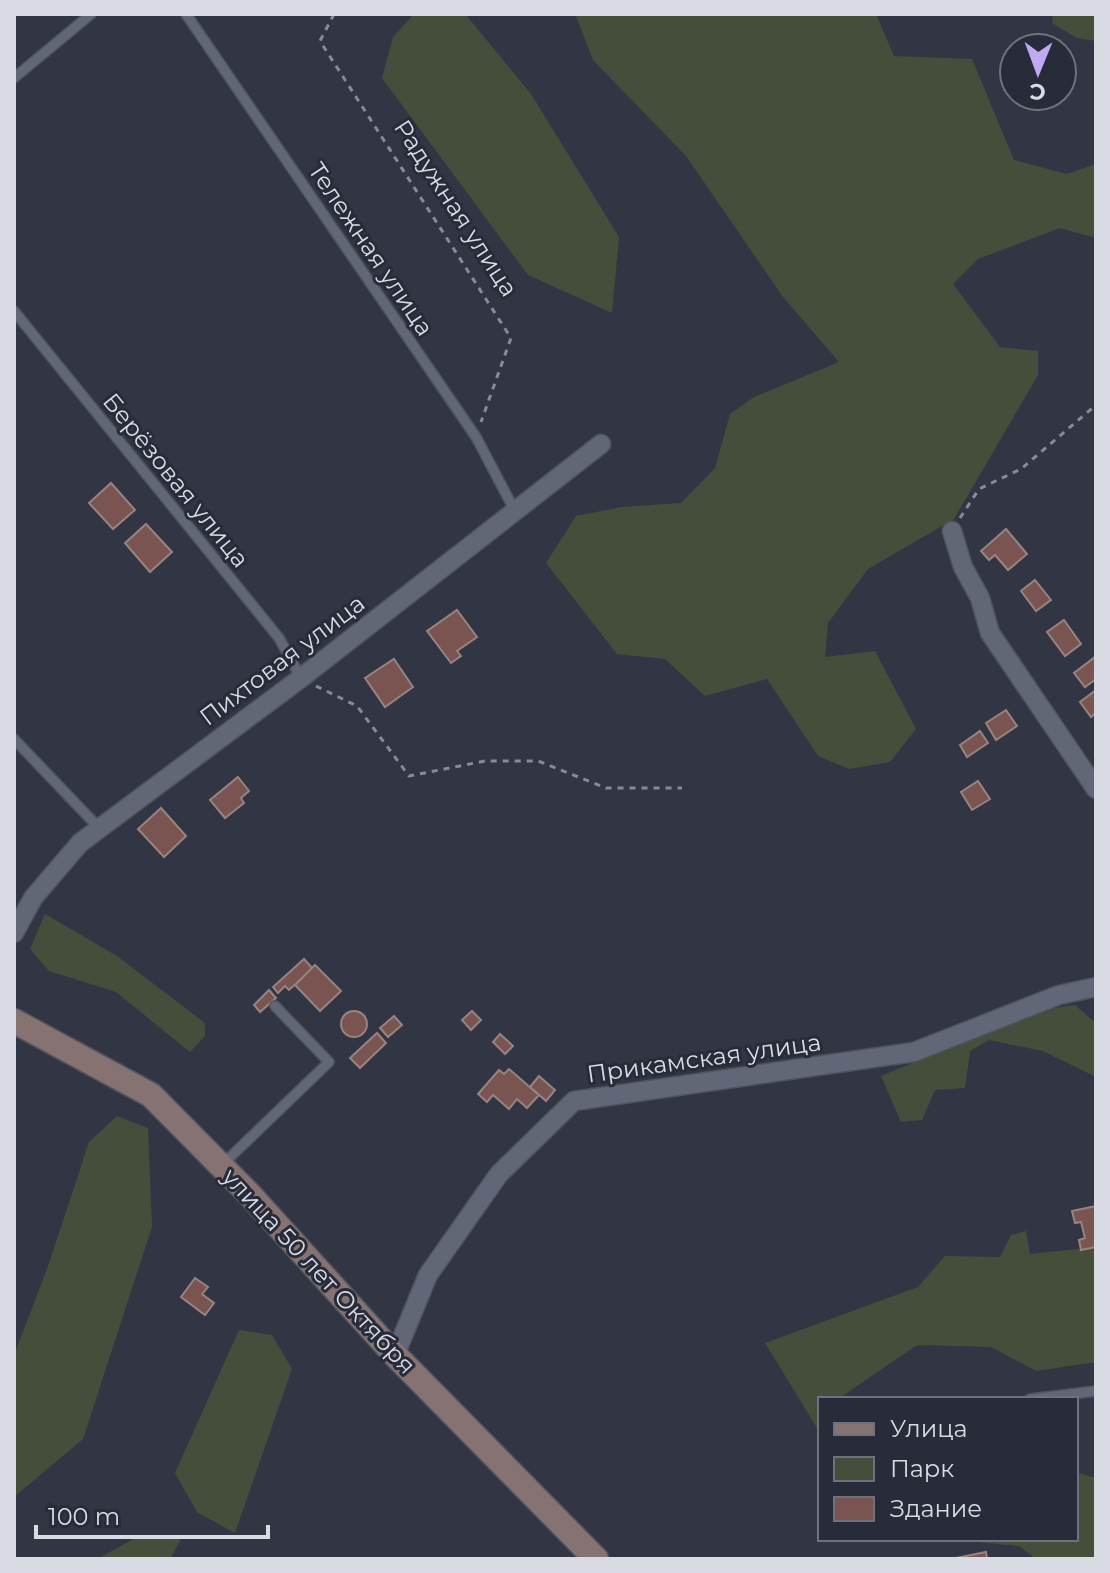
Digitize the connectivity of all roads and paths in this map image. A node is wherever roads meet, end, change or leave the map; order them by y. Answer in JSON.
{"nodes":[{"id":1,"x":91,"y":14,"type":"edge"},
{"id":2,"x":186,"y":14,"type":"edge"},
{"id":3,"x":334,"y":14,"type":"edge"},
{"id":4,"x":14,"y":78,"type":"edge"},
{"id":5,"x":14,"y":311,"type":"edge"},
{"id":6,"x":1096,"y":405,"type":"edge"},
{"id":7,"x":476,"y":437,"type":"junction"},
{"id":8,"x":601,"y":444,"type":"dead end"},
{"id":9,"x":515,"y":511,"type":"junction"},
{"id":10,"x":952,"y":531,"type":"joint"},
{"id":11,"x":301,"y":678,"type":"junction"},
{"id":12,"x":14,"y":739,"type":"edge"},
{"id":13,"x":682,"y":788,"type":"dead end"},
{"id":14,"x":1096,"y":789,"type":"edge"},
{"id":15,"x":100,"y":829,"type":"junction"},
{"id":16,"x":14,"y":933,"type":"edge"},
{"id":17,"x":1096,"y":987,"type":"edge"},
{"id":18,"x":275,"y":1006,"type":"dead end"},
{"id":19,"x":14,"y":1021,"type":"edge"},
{"id":20,"x":221,"y":1166,"type":"junction"},
{"id":21,"x":395,"y":1355,"type":"junction"},
{"id":22,"x":1096,"y":1391,"type":"edge"},
{"id":23,"x":1046,"y":1397,"type":"edge"},
{"id":24,"x":596,"y":1559,"type":"edge"}],
"edges":[{"from":1,"to":4,"type":"lane"},
{"from":2,"to":7,"type":"lane","name":"Тележная улица"},
{"from":3,"to":7,"type":"path","name":"Радужная улица"},
{"from":5,"to":11,"type":"lane","name":"Берёзовая улица"},
{"from":6,"to":10,"type":"path"},
{"from":7,"to":9,"type":"lane","name":"Тележная улица"},
{"from":8,"to":9,"type":"street","name":"Пихтовая улица"},
{"from":9,"to":11,"type":"street","name":"Пихтовая улица"},
{"from":10,"to":14,"type":"street"},
{"from":11,"to":13,"type":"path"},
{"from":11,"to":15,"type":"street","name":"Пихтовая улица"},
{"from":12,"to":15,"type":"lane"},
{"from":15,"to":16,"type":"street","name":"Пихтовая улица"},
{"from":17,"to":21,"type":"street","name":"Прикамская улица"},
{"from":18,"to":20,"type":"lane"},
{"from":19,"to":20,"type":"main road","name":"улица 50 лет Октября"},
{"from":20,"to":21,"type":"main road","name":"улица 50 лет Октября"},
{"from":21,"to":24,"type":"main road","name":"улица 50 лет Октября"},
{"from":22,"to":23,"type":"lane"}]}
